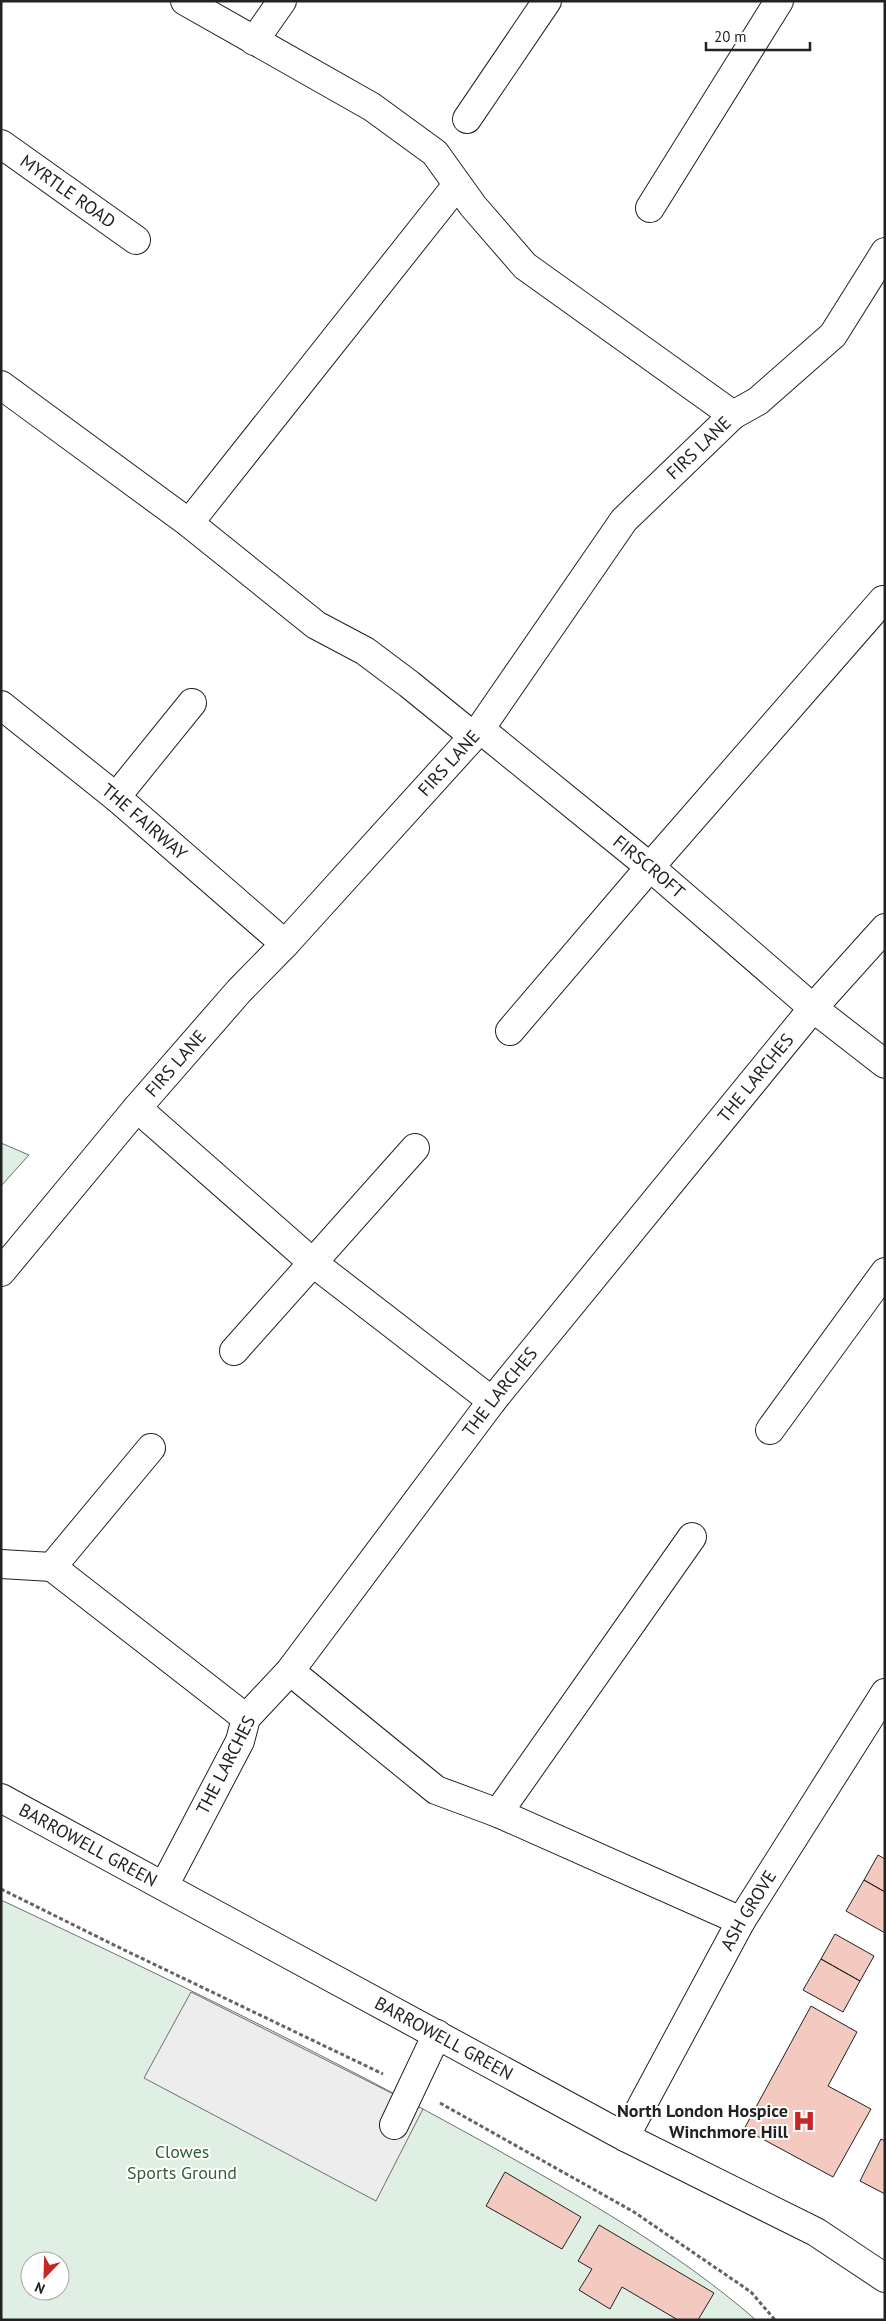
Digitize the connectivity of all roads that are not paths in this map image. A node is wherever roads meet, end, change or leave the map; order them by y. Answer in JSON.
{"nodes":[{"id":1,"x":185,"y":1,"type":"edge"},
{"id":2,"x":282,"y":1,"type":"edge"},
{"id":3,"x":547,"y":1,"type":"edge"},
{"id":4,"x":779,"y":1,"type":"edge"},
{"id":5,"x":254,"y":41,"type":"junction"},
{"id":6,"x":467,"y":119,"type":"dead end"},
{"id":7,"x":1,"y":144,"type":"edge"},
{"id":8,"x":457,"y":185,"type":"junction"},
{"id":9,"x":650,"y":208,"type":"dead end"},
{"id":10,"x":136,"y":240,"type":"dead end"},
{"id":11,"x":885,"y":252,"type":"edge"},
{"id":12,"x":1,"y":385,"type":"edge"},
{"id":13,"x":734,"y":414,"type":"junction"},
{"id":14,"x":189,"y":523,"type":"junction"},
{"id":15,"x":883,"y":600,"type":"dead end"},
{"id":16,"x":192,"y":703,"type":"dead end"},
{"id":17,"x":1,"y":705,"type":"edge"},
{"id":18,"x":476,"y":732,"type":"junction"},
{"id":19,"x":116,"y":798,"type":"junction"},
{"id":20,"x":650,"y":867,"type":"junction"},
{"id":21,"x":885,"y":928,"type":"edge"},
{"id":22,"x":284,"y":944,"type":"junction"},
{"id":23,"x":813,"y":1008,"type":"junction"},
{"id":24,"x":510,"y":1031,"type":"dead end"},
{"id":25,"x":885,"y":1064,"type":"edge"},
{"id":26,"x":137,"y":1108,"type":"junction"},
{"id":27,"x":415,"y":1148,"type":"dead end"},
{"id":28,"x":312,"y":1262,"type":"junction"},
{"id":29,"x":1,"y":1272,"type":"edge"},
{"id":30,"x":885,"y":1272,"type":"edge"},
{"id":31,"x":234,"y":1352,"type":"dead end"},
{"id":32,"x":492,"y":1401,"type":"junction"},
{"id":33,"x":770,"y":1430,"type":"dead end"},
{"id":34,"x":151,"y":1448,"type":"dead end"},
{"id":35,"x":692,"y":1537,"type":"dead end"},
{"id":36,"x":1,"y":1564,"type":"edge"},
{"id":37,"x":52,"y":1567,"type":"junction"},
{"id":38,"x":290,"y":1671,"type":"junction"},
{"id":39,"x":885,"y":1693,"type":"edge"},
{"id":40,"x":246,"y":1718,"type":"junction"},
{"id":41,"x":1,"y":1798,"type":"edge"},
{"id":42,"x":498,"y":1814,"type":"junction"},
{"id":43,"x":164,"y":1886,"type":"junction"},
{"id":44,"x":741,"y":1921,"type":"junction"},
{"id":45,"x":437,"y":2034,"type":"junction"},
{"id":46,"x":394,"y":2125,"type":"dead end"},
{"id":47,"x":625,"y":2137,"type":"junction"},
{"id":48,"x":885,"y":2278,"type":"edge"}],
"edges":[{"from":1,"to":5,"type":"street"},
{"from":2,"to":5,"type":"street"},
{"from":3,"to":6,"type":"street"},
{"from":4,"to":9,"type":"street"},
{"from":5,"to":8,"type":"street"},
{"from":7,"to":10,"type":"street","name":"MYRTLE ROAD"},
{"from":8,"to":13,"type":"street"},
{"from":8,"to":14,"type":"street"},
{"from":11,"to":13,"type":"street","name":"FIRS LANE"},
{"from":12,"to":14,"type":"street","name":"FIRSCROFT"},
{"from":13,"to":18,"type":"street","name":"FIRS LANE"},
{"from":14,"to":18,"type":"street","name":"FIRSCROFT"},
{"from":15,"to":20,"type":"street"},
{"from":16,"to":19,"type":"street"},
{"from":17,"to":19,"type":"street","name":"THE FAIRWAY"},
{"from":18,"to":20,"type":"street","name":"FIRSCROFT"},
{"from":18,"to":22,"type":"street","name":"FIRS LANE"},
{"from":19,"to":22,"type":"street","name":"THE FAIRWAY"},
{"from":20,"to":23,"type":"street","name":"FIRSCROFT"},
{"from":20,"to":24,"type":"street"},
{"from":21,"to":23,"type":"street","name":"THE LARCHES"},
{"from":22,"to":26,"type":"street","name":"FIRS LANE"},
{"from":23,"to":25,"type":"street","name":"FIRSCROFT"},
{"from":23,"to":32,"type":"street","name":"THE LARCHES"},
{"from":26,"to":28,"type":"street"},
{"from":26,"to":29,"type":"street","name":"FIRS LANE"},
{"from":27,"to":28,"type":"street"},
{"from":28,"to":31,"type":"street"},
{"from":28,"to":32,"type":"street"},
{"from":30,"to":33,"type":"street"},
{"from":32,"to":38,"type":"street","name":"THE LARCHES"},
{"from":34,"to":37,"type":"street"},
{"from":35,"to":42,"type":"street"},
{"from":36,"to":37,"type":"street"},
{"from":37,"to":40,"type":"street"},
{"from":38,"to":40,"type":"street","name":"THE LARCHES"},
{"from":38,"to":42,"type":"street"},
{"from":39,"to":44,"type":"street","name":"ASH GROVE"},
{"from":40,"to":43,"type":"street","name":"THE LARCHES"},
{"from":41,"to":43,"type":"street","name":"BARROWELL GREEN"},
{"from":42,"to":44,"type":"street"},
{"from":43,"to":45,"type":"street","name":"BARROWELL GREEN"},
{"from":44,"to":47,"type":"street","name":"ASH GROVE"},
{"from":45,"to":46,"type":"street"},
{"from":45,"to":47,"type":"street","name":"BARROWELL GREEN"},
{"from":47,"to":48,"type":"street","name":"BARROWELL GREEN"}]}
